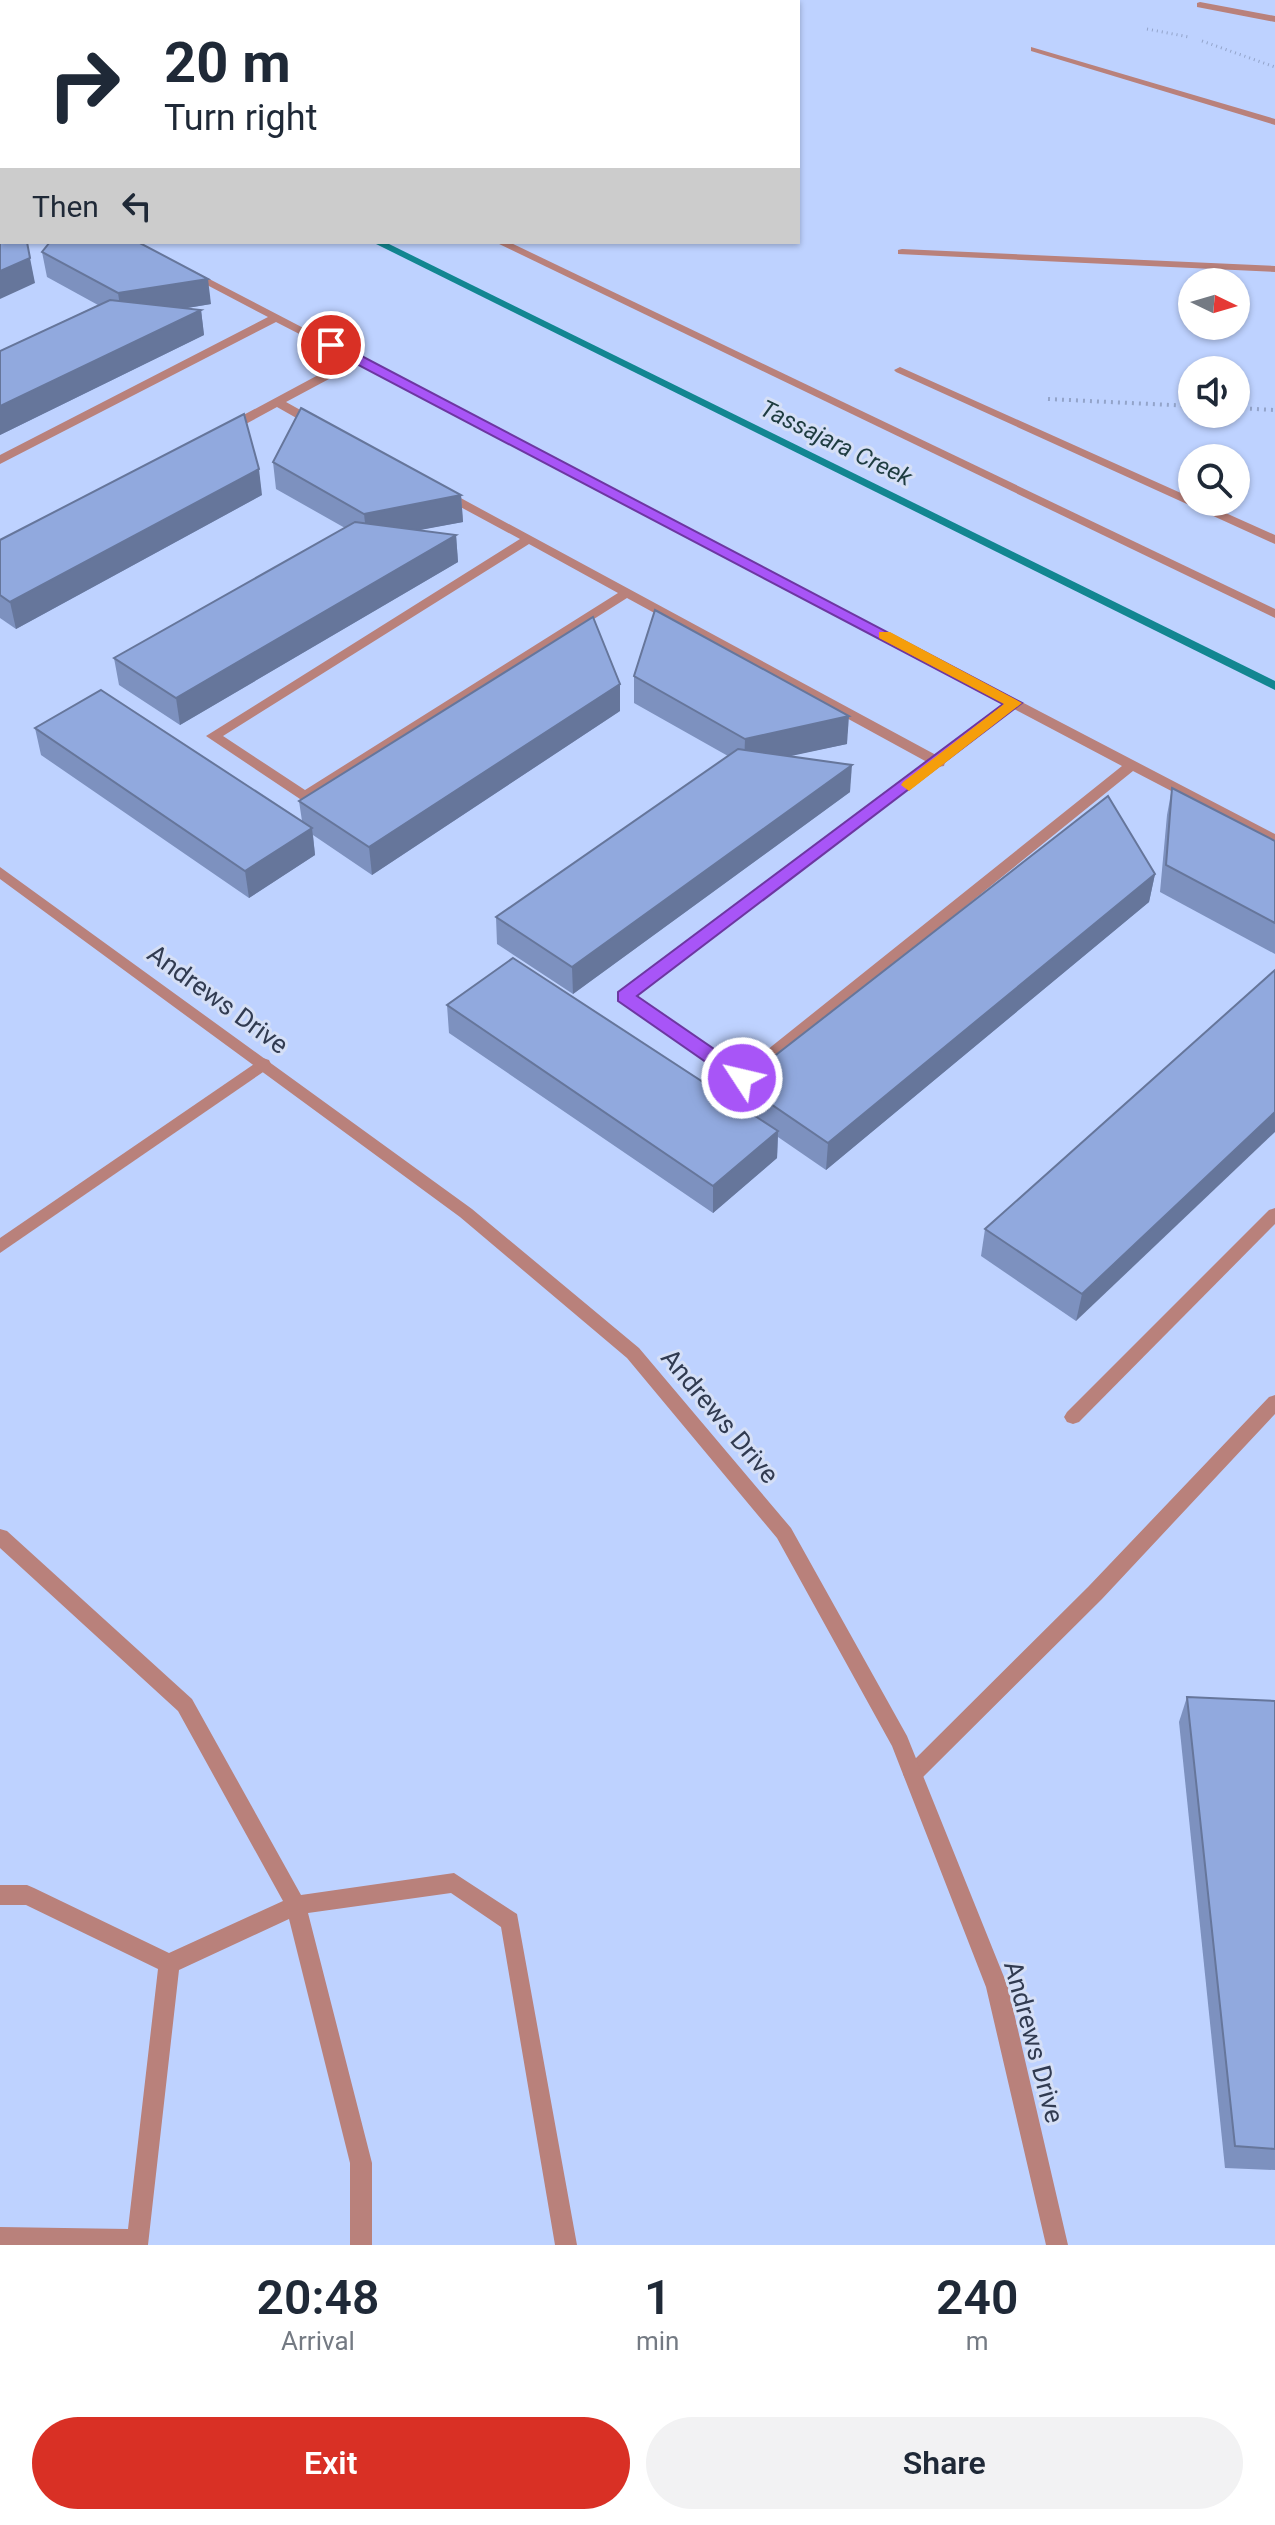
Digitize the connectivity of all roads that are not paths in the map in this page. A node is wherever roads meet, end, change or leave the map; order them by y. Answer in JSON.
{"nodes":[{"id":1,"x":1200,"y":5,"type":"dead end"},
{"id":2,"x":1275,"y":19,"type":"edge"},
{"id":3,"x":1034,"y":49,"type":"dead end"},
{"id":4,"x":1275,"y":122,"type":"edge"},
{"id":5,"x":504,"y":244,"type":"edge"},
{"id":6,"x":902,"y":252,"type":"dead end"},
{"id":7,"x":173,"y":263,"type":"edge"},
{"id":8,"x":1275,"y":269,"type":"edge"},
{"id":9,"x":277,"y":317,"type":"junction"},
{"id":10,"x":358,"y":359,"type":"junction"},
{"id":11,"x":900,"y":370,"type":"dead end"},
{"id":12,"x":277,"y":402,"type":"junction"},
{"id":13,"x":333,"y":433,"type":"edge"},
{"id":14,"x":208,"y":440,"type":"edge"},
{"id":15,"x":0,"y":460,"type":"edge"},
{"id":16,"x":431,"y":486,"type":"edge"},
{"id":17,"x":529,"y":539,"type":"junction"},
{"id":18,"x":1275,"y":540,"type":"edge"},
{"id":19,"x":627,"y":593,"type":"junction"},
{"id":20,"x":1275,"y":614,"type":"edge"},
{"id":21,"x":1014,"y":703,"type":"junction"},
{"id":22,"x":939,"y":763,"type":"junction"},
{"id":23,"x":1132,"y":765,"type":"junction"},
{"id":24,"x":1275,"y":840,"type":"edge"},
{"id":25,"x":0,"y":872,"type":"edge"},
{"id":26,"x":263,"y":1064,"type":"junction"},
{"id":27,"x":1275,"y":1214,"type":"edge"},
{"id":28,"x":0,"y":1247,"type":"edge"},
{"id":29,"x":1275,"y":1402,"type":"edge"},
{"id":30,"x":1073,"y":1417,"type":"dead end"},
{"id":31,"x":0,"y":1537,"type":"edge"},
{"id":32,"x":913,"y":1774,"type":"junction"},
{"id":33,"x":0,"y":1895,"type":"edge"},
{"id":34,"x":296,"y":1905,"type":"junction"},
{"id":35,"x":169,"y":1964,"type":"junction"},
{"id":36,"x":0,"y":2238,"type":"edge"},
{"id":37,"x":137,"y":2243,"type":"edge"},
{"id":38,"x":361,"y":2245,"type":"edge"},
{"id":39,"x":566,"y":2245,"type":"edge"},
{"id":40,"x":1057,"y":2245,"type":"edge"}],
"edges":[{"from":1,"to":2,"type":"street"},
{"from":3,"to":4,"type":"street"},
{"from":5,"to":20,"type":"street"},
{"from":6,"to":8,"type":"street"},
{"from":7,"to":9,"type":"street"},
{"from":9,"to":10,"type":"street"},
{"from":9,"to":15,"type":"street"},
{"from":10,"to":12,"type":"street"},
{"from":10,"to":21,"type":"street"},
{"from":11,"to":18,"type":"street"},
{"from":12,"to":13,"type":"street"},
{"from":12,"to":14,"type":"street"},
{"from":16,"to":17,"type":"street"},
{"from":17,"to":19,"type":"street"},
{"from":17,"to":19,"type":"street"},
{"from":19,"to":22,"type":"street"},
{"from":21,"to":22,"type":"street"},
{"from":21,"to":23,"type":"street"},
{"from":22,"to":23,"type":"street"},
{"from":23,"to":24,"type":"street"},
{"from":25,"to":26,"type":"street","name":"Andrews Drive"},
{"from":26,"to":28,"type":"street"},
{"from":26,"to":32,"type":"street","name":"Andrews Drive"},
{"from":27,"to":30,"type":"street"},
{"from":29,"to":32,"type":"street"},
{"from":31,"to":34,"type":"street"},
{"from":32,"to":40,"type":"street","name":"Andrews Drive"},
{"from":33,"to":35,"type":"street"},
{"from":34,"to":35,"type":"street"},
{"from":34,"to":38,"type":"street"},
{"from":34,"to":39,"type":"street"},
{"from":35,"to":37,"type":"street"},
{"from":36,"to":37,"type":"street"}]}
